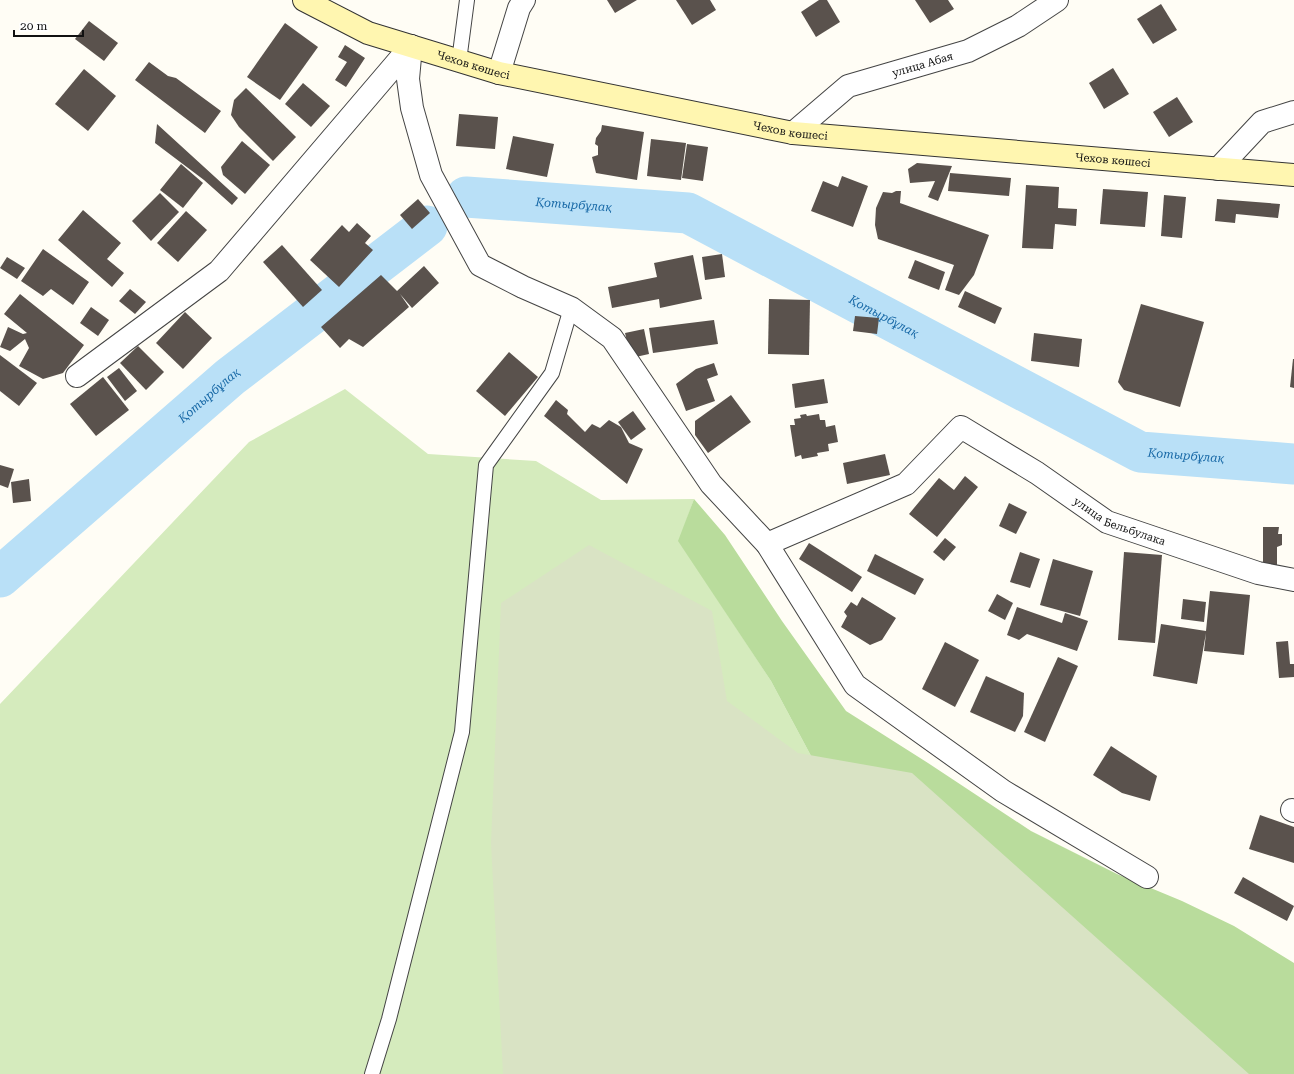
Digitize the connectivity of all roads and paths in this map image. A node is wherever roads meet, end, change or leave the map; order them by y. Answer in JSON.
{"nodes":[{"id":1,"x":304,"y":0,"type":"edge"},
{"id":2,"x":467,"y":0,"type":"edge"},
{"id":3,"x":524,"y":0,"type":"edge"},
{"id":4,"x":1057,"y":0,"type":"edge"},
{"id":5,"x":411,"y":46,"type":"junction"},
{"id":6,"x":459,"y":61,"type":"junction"},
{"id":7,"x":498,"y":73,"type":"junction"},
{"id":8,"x":1294,"y":112,"type":"edge"},
{"id":9,"x":793,"y":133,"type":"junction"},
{"id":10,"x":1218,"y":169,"type":"junction"},
{"id":11,"x":1294,"y":175,"type":"edge"},
{"id":12,"x":571,"y":308,"type":"junction"},
{"id":13,"x":77,"y":376,"type":"dead end"},
{"id":14,"x":767,"y":544,"type":"junction"},
{"id":15,"x":1294,"y":580,"type":"edge"},
{"id":16,"x":1147,"y":877,"type":"dead end"},
{"id":17,"x":372,"y":1074,"type":"edge"}],
"edges":[{"from":1,"to":5,"type":"main road","name":"Чехов көшесі"},
{"from":2,"to":6,"type":"lane"},
{"from":3,"to":7,"type":"street"},
{"from":4,"to":9,"type":"street","name":"улица Абая"},
{"from":5,"to":6,"type":"main road","name":"Чехов көшесі"},
{"from":5,"to":12,"type":"street"},
{"from":5,"to":13,"type":"street"},
{"from":6,"to":7,"type":"main road","name":"Чехов көшесі"},
{"from":7,"to":9,"type":"main road","name":"Чехов көшесі"},
{"from":8,"to":10,"type":"street"},
{"from":9,"to":10,"type":"main road","name":"Чехов көшесі"},
{"from":10,"to":11,"type":"main road","name":"Чехов көшесі"},
{"from":12,"to":14,"type":"street"},
{"from":12,"to":17,"type":"lane"},
{"from":14,"to":15,"type":"street","name":"улица Бельбулака"},
{"from":14,"to":16,"type":"street"}]}
